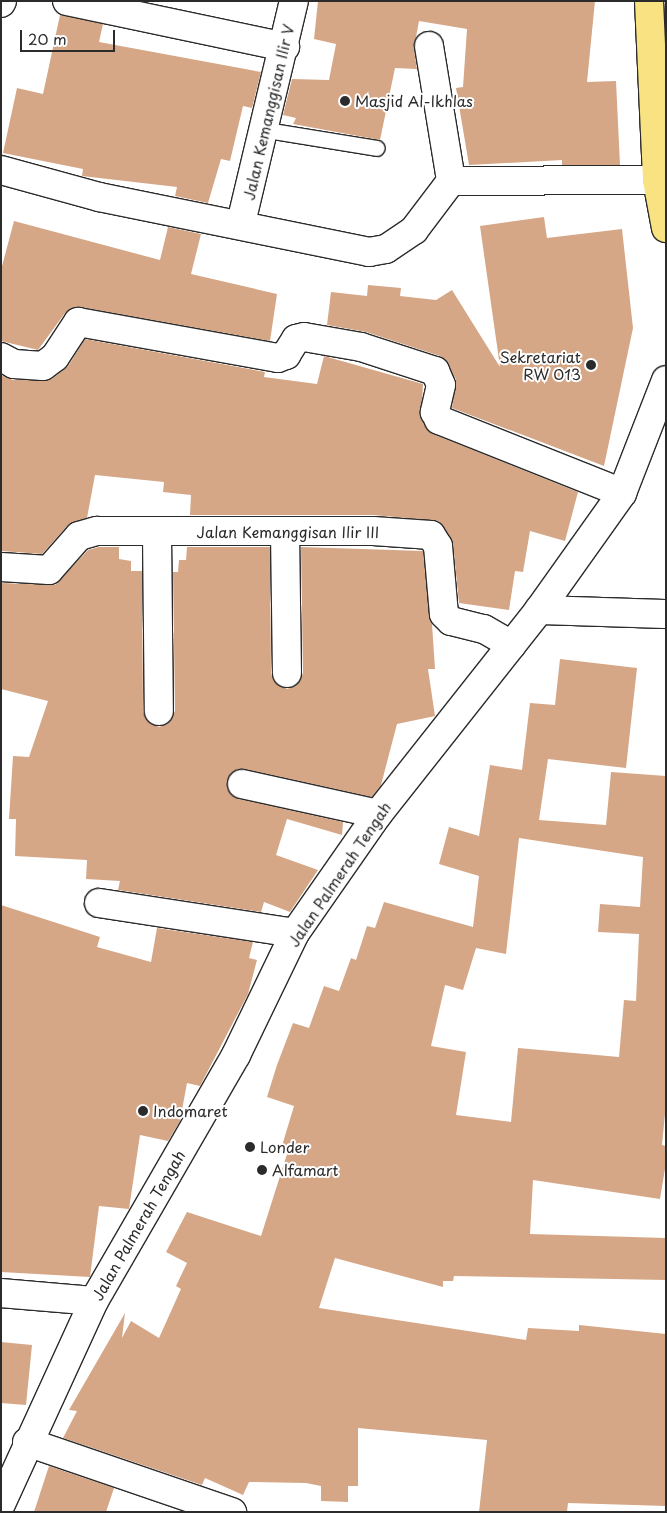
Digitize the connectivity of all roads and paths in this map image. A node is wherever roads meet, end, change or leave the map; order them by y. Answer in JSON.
{"nodes":[{"id":1,"x":67,"y":1,"type":"edge"},
{"id":2,"x":294,"y":1,"type":"edge"},
{"id":3,"x":649,"y":1,"type":"edge"},
{"id":4,"x":429,"y":46,"type":"dead end"},
{"id":5,"x":285,"y":47,"type":"junction"},
{"id":6,"x":266,"y":130,"type":"junction"},
{"id":7,"x":377,"y":148,"type":"dead end"},
{"id":8,"x":1,"y":170,"type":"edge"},
{"id":9,"x":661,"y":180,"type":"edge"},
{"id":10,"x":451,"y":181,"type":"junction"},
{"id":11,"x":241,"y":223,"type":"junction"},
{"id":12,"x":666,"y":228,"type":"edge"},
{"id":13,"x":1,"y":357,"type":"edge"},
{"id":14,"x":666,"y":380,"type":"edge"},
{"id":15,"x":622,"y":493,"type":"junction"},
{"id":16,"x":285,"y":532,"type":"junction"},
{"id":17,"x":157,"y":534,"type":"junction"},
{"id":18,"x":1,"y":567,"type":"edge"},
{"id":19,"x":539,"y":610,"type":"junction"},
{"id":20,"x":666,"y":614,"type":"edge"},
{"id":21,"x":512,"y":645,"type":"junction"},
{"id":22,"x":287,"y":673,"type":"dead end"},
{"id":23,"x":159,"y":711,"type":"dead end"},
{"id":24,"x":242,"y":784,"type":"dead end"},
{"id":25,"x":378,"y":814,"type":"junction"},
{"id":26,"x":99,"y":903,"type":"dead end"},
{"id":27,"x":295,"y":933,"type":"junction"},
{"id":28,"x":1,"y":1293,"type":"edge"},
{"id":29,"x":94,"y":1301,"type":"junction"},
{"id":30,"x":26,"y":1442,"type":"junction"},
{"id":31,"x":1,"y":1504,"type":"edge"},
{"id":32,"x":232,"y":1512,"type":"edge"}],
"edges":[{"from":1,"to":5,"type":"street"},
{"from":2,"to":5,"type":"street","name":"Jalan Kemanggisan Ilir V"},
{"from":3,"to":9,"type":"main road"},
{"from":4,"to":10,"type":"street"},
{"from":5,"to":6,"type":"street","name":"Jalan Kemanggisan Ilir V"},
{"from":6,"to":7,"type":"lane"},
{"from":6,"to":11,"type":"street","name":"Jalan Kemanggisan Ilir V"},
{"from":8,"to":11,"type":"street"},
{"from":9,"to":10,"type":"street"},
{"from":9,"to":12,"type":"main road"},
{"from":10,"to":11,"type":"street"},
{"from":13,"to":15,"type":"street"},
{"from":14,"to":15,"type":"street","name":"Jalan Palmerah Tengah"},
{"from":15,"to":19,"type":"street","name":"Jalan Palmerah Tengah"},
{"from":16,"to":17,"type":"street","name":"Jalan Kemanggisan Ilir III"},
{"from":16,"to":21,"type":"street","name":"Jalan Kemanggisan Ilir III"},
{"from":16,"to":22,"type":"street"},
{"from":17,"to":18,"type":"street","name":"Jalan Kemanggisan Ilir III"},
{"from":17,"to":23,"type":"street"},
{"from":19,"to":20,"type":"street"},
{"from":19,"to":21,"type":"street","name":"Jalan Palmerah Tengah"},
{"from":21,"to":25,"type":"street","name":"Jalan Palmerah Tengah"},
{"from":24,"to":25,"type":"street"},
{"from":25,"to":27,"type":"street","name":"Jalan Palmerah Tengah"},
{"from":26,"to":27,"type":"street"},
{"from":27,"to":29,"type":"street","name":"Jalan Palmerah Tengah"},
{"from":28,"to":29,"type":"street"},
{"from":29,"to":30,"type":"street","name":"Jalan Palmerah Tengah"},
{"from":30,"to":31,"type":"street","name":"Jalan Palmerah Tengah"},
{"from":30,"to":32,"type":"street"}]}
